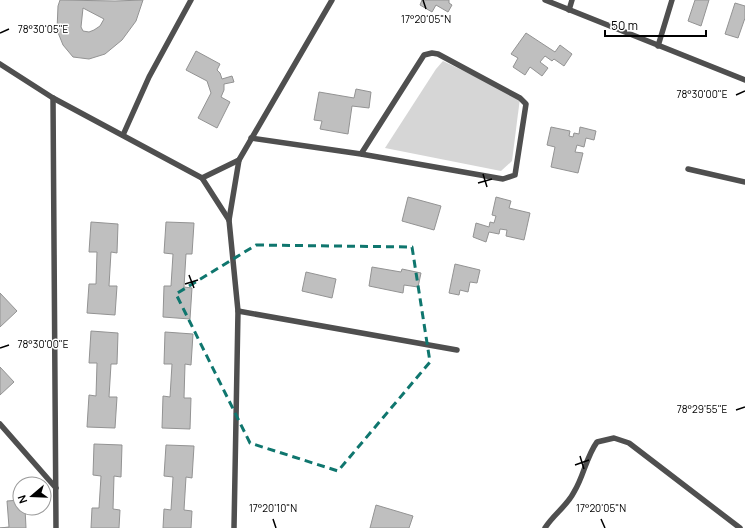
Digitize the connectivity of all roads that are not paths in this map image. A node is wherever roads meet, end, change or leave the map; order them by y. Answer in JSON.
{"nodes":[{"id":1,"x":191,"y":0,"type":"edge"},
{"id":2,"x":332,"y":0,"type":"edge"},
{"id":3,"x":545,"y":0,"type":"edge"},
{"id":4,"x":572,"y":0,"type":"edge"},
{"id":5,"x":672,"y":0,"type":"edge"},
{"id":6,"x":569,"y":10,"type":"junction"},
{"id":7,"x":658,"y":46,"type":"junction"},
{"id":8,"x":0,"y":64,"type":"edge"},
{"id":9,"x":745,"y":80,"type":"edge"},
{"id":10,"x":53,"y":98,"type":"junction"},
{"id":11,"x":123,"y":135,"type":"junction"},
{"id":12,"x":251,"y":138,"type":"junction"},
{"id":13,"x":361,"y":154,"type":"junction"},
{"id":14,"x":239,"y":160,"type":"junction"},
{"id":15,"x":688,"y":169,"type":"dead end"},
{"id":16,"x":202,"y":178,"type":"junction"},
{"id":17,"x":745,"y":182,"type":"edge"},
{"id":18,"x":229,"y":220,"type":"junction"},
{"id":19,"x":238,"y":311,"type":"junction"},
{"id":20,"x":457,"y":350,"type":"dead end"},
{"id":21,"x":0,"y":424,"type":"edge"},
{"id":22,"x":56,"y":488,"type":"junction"},
{"id":23,"x":56,"y":528,"type":"edge"},
{"id":24,"x":234,"y":528,"type":"edge"},
{"id":25,"x":545,"y":528,"type":"edge"},
{"id":26,"x":740,"y":528,"type":"edge"}],
"edges":[{"from":1,"to":11,"type":"lane"},
{"from":2,"to":12,"type":"lane"},
{"from":3,"to":6,"type":"lane"},
{"from":4,"to":6,"type":"lane"},
{"from":5,"to":7,"type":"lane"},
{"from":6,"to":7,"type":"lane"},
{"from":7,"to":9,"type":"lane"},
{"from":8,"to":10,"type":"lane"},
{"from":10,"to":11,"type":"lane"},
{"from":10,"to":22,"type":"lane"},
{"from":11,"to":16,"type":"lane"},
{"from":12,"to":13,"type":"lane"},
{"from":12,"to":14,"type":"lane"},
{"from":13,"to":13,"type":"lane"},
{"from":14,"to":16,"type":"lane"},
{"from":14,"to":18,"type":"lane"},
{"from":15,"to":17,"type":"lane"},
{"from":16,"to":18,"type":"lane"},
{"from":18,"to":19,"type":"lane"},
{"from":19,"to":20,"type":"lane"},
{"from":19,"to":24,"type":"lane"},
{"from":21,"to":22,"type":"lane"},
{"from":22,"to":23,"type":"lane"},
{"from":25,"to":26,"type":"lane"}]}
